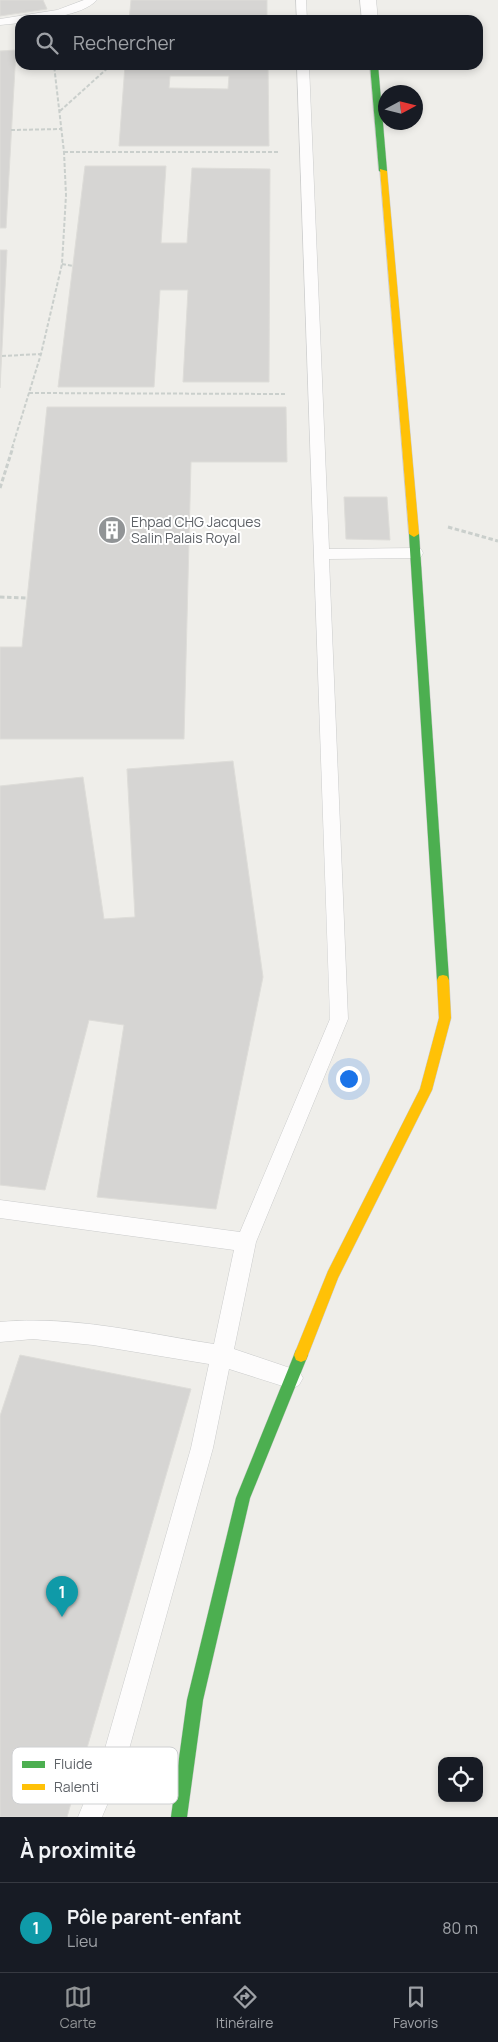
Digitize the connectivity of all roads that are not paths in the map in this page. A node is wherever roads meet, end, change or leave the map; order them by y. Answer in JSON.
{"nodes":[{"id":1,"x":92,"y":0,"type":"edge"},
{"id":2,"x":301,"y":0,"type":"edge"},
{"id":3,"x":368,"y":0,"type":"edge"},
{"id":4,"x":48,"y":15,"type":"edge"},
{"id":5,"x":302,"y":15,"type":"edge"},
{"id":6,"x":370,"y":15,"type":"edge"},
{"id":7,"x":15,"y":20,"type":"edge"},
{"id":8,"x":0,"y":22,"type":"edge"},
{"id":9,"x":304,"y":70,"type":"edge"},
{"id":10,"x":374,"y":70,"type":"edge"},
{"id":11,"x":416,"y":553,"type":"junction"},
{"id":12,"x":322,"y":554,"type":"junction"},
{"id":13,"x":0,"y":1209,"type":"edge"},
{"id":14,"x":246,"y":1242,"type":"junction"},
{"id":15,"x":0,"y":1332,"type":"edge"},
{"id":16,"x":222,"y":1356,"type":"junction"},
{"id":17,"x":292,"y":1378,"type":"junction"},
{"id":18,"x":118,"y":1747,"type":"edge"},
{"id":19,"x":95,"y":1804,"type":"edge"},
{"id":20,"x":90,"y":1817,"type":"edge"},
{"id":21,"x":179,"y":1817,"type":"edge"}],
"edges":[{"from":1,"to":4,"type":"lane"},
{"from":2,"to":5,"type":"lane"},
{"from":3,"to":6,"type":"street"},
{"from":7,"to":8,"type":"lane"},
{"from":9,"to":12,"type":"lane"},
{"from":10,"to":11,"type":"street"},
{"from":11,"to":12,"type":"lane"},
{"from":11,"to":17,"type":"street"},
{"from":12,"to":14,"type":"lane"},
{"from":13,"to":14,"type":"lane"},
{"from":14,"to":16,"type":"lane"},
{"from":15,"to":16,"type":"lane"},
{"from":16,"to":17,"type":"lane"},
{"from":16,"to":18,"type":"lane"},
{"from":17,"to":21,"type":"street"},
{"from":19,"to":20,"type":"lane"}]}
